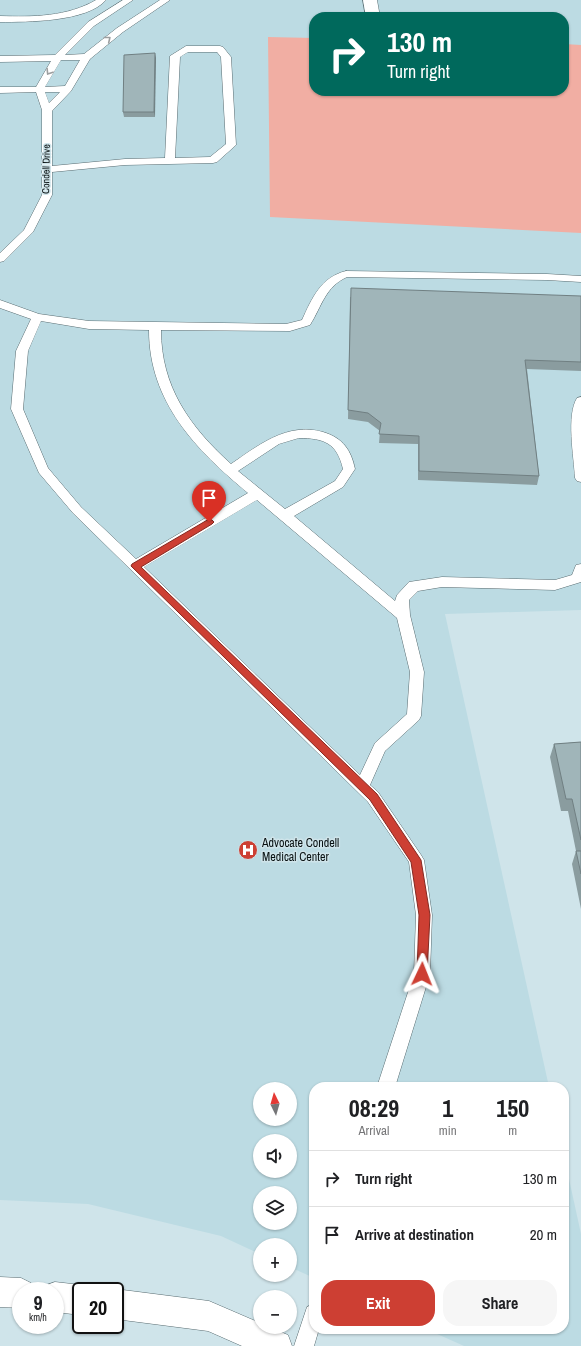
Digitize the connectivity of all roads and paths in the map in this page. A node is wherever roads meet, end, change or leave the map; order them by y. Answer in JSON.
{"nodes":[{"id":1,"x":102,"y":0,"type":"edge"},
{"id":2,"x":129,"y":0,"type":"edge"},
{"id":3,"x":166,"y":0,"type":"edge"},
{"id":4,"x":370,"y":0,"type":"edge"},
{"id":5,"x":372,"y":12,"type":"edge"},
{"id":6,"x":0,"y":19,"type":"edge"},
{"id":7,"x":58,"y":57,"type":"junction"},
{"id":8,"x":86,"y":57,"type":"junction"},
{"id":9,"x":0,"y":59,"type":"edge"},
{"id":10,"x":39,"y":89,"type":"junction"},
{"id":11,"x":68,"y":89,"type":"junction"},
{"id":12,"x":0,"y":90,"type":"edge"},
{"id":13,"x":47,"y":110,"type":"junction"},
{"id":14,"x":170,"y":161,"type":"junction"},
{"id":15,"x":47,"y":169,"type":"junction"},
{"id":16,"x":0,"y":259,"type":"edge"},
{"id":17,"x":581,"y":279,"type":"edge"},
{"id":18,"x":0,"y":304,"type":"edge"},
{"id":19,"x":37,"y":317,"type":"junction"},
{"id":20,"x":155,"y":326,"type":"junction"},
{"id":21,"x":581,"y":401,"type":"edge"},
{"id":22,"x":230,"y":471,"type":"junction"},
{"id":23,"x":581,"y":478,"type":"edge"},
{"id":24,"x":257,"y":494,"type":"junction"},
{"id":25,"x":284,"y":516,"type":"junction"},
{"id":26,"x":136,"y":566,"type":"junction"},
{"id":27,"x":581,"y":569,"type":"edge"},
{"id":28,"x":403,"y":615,"type":"junction"},
{"id":29,"x":362,"y":786,"type":"junction"},
{"id":30,"x":388,"y":1082,"type":"edge"},
{"id":31,"x":0,"y":1292,"type":"edge"},
{"id":32,"x":12,"y":1293,"type":"edge"},
{"id":33,"x":124,"y":1305,"type":"edge"},
{"id":34,"x":309,"y":1330,"type":"edge"},
{"id":35,"x":277,"y":1346,"type":"edge"},
{"id":36,"x":304,"y":1346,"type":"edge"}],
"edges":[{"from":1,"to":6,"type":"lane"},
{"from":2,"to":7,"type":"lane"},
{"from":8,"to":3,"type":"lane","one_way":true},
{"from":4,"to":5,"type":"street"},
{"from":7,"to":8,"type":"lane"},
{"from":7,"to":9,"type":"lane"},
{"from":7,"to":10,"type":"lane","one_way":true},
{"from":8,"to":11,"type":"lane"},
{"from":10,"to":11,"type":"lane"},
{"from":10,"to":12,"type":"lane"},
{"from":10,"to":13,"type":"lane","name":"Condell Drive"},
{"from":11,"to":13,"type":"lane"},
{"from":13,"to":15,"type":"lane","name":"Condell Drive"},
{"from":14,"to":14,"type":"lane"},
{"from":14,"to":15,"type":"lane"},
{"from":15,"to":16,"type":"lane","name":"Condell Drive"},
{"from":17,"to":20,"type":"lane"},
{"from":18,"to":19,"type":"lane"},
{"from":19,"to":20,"type":"lane"},
{"from":19,"to":26,"type":"lane"},
{"from":20,"to":22,"type":"lane"},
{"from":21,"to":23,"type":"lane"},
{"from":22,"to":24,"type":"lane"},
{"from":22,"to":25,"type":"lane"},
{"from":24,"to":25,"type":"lane"},
{"from":24,"to":26,"type":"lane"},
{"from":25,"to":28,"type":"lane"},
{"from":26,"to":29,"type":"lane"},
{"from":27,"to":28,"type":"lane"},
{"from":28,"to":29,"type":"lane"},
{"from":29,"to":30,"type":"lane"},
{"from":31,"to":32,"type":"street"},
{"from":33,"to":35,"type":"street"},
{"from":34,"to":36,"type":"lane"}]}
